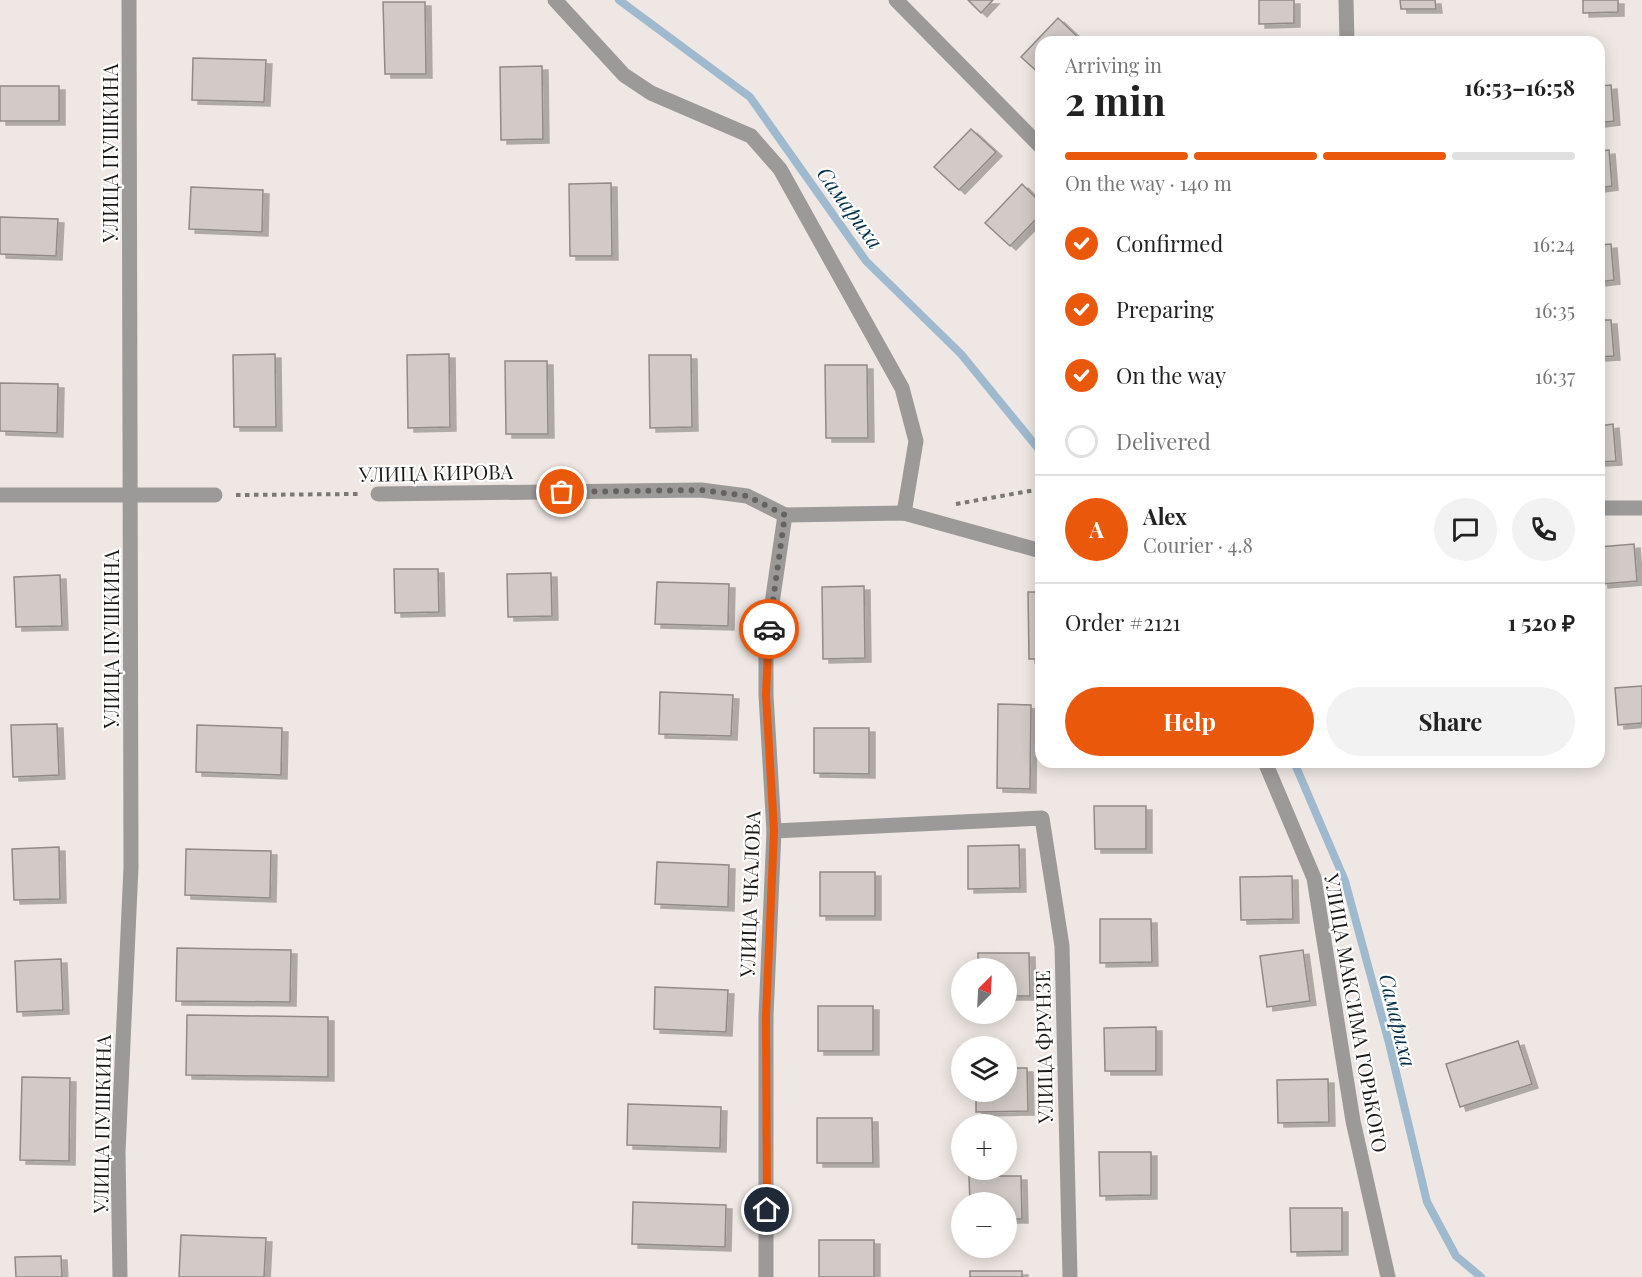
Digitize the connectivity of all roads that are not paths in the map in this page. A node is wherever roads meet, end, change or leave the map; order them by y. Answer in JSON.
{"nodes":[{"id":1,"x":129,"y":0,"type":"edge"},
{"id":2,"x":555,"y":0,"type":"edge"},
{"id":3,"x":896,"y":0,"type":"edge"},
{"id":4,"x":1346,"y":0,"type":"edge"},
{"id":5,"x":1347,"y":36,"type":"edge"},
{"id":6,"x":1035,"y":141,"type":"edge"},
{"id":7,"x":378,"y":494,"type":"road end"},
{"id":8,"x":0,"y":495,"type":"edge"},
{"id":9,"x":215,"y":495,"type":"road end"},
{"id":10,"x":130,"y":496,"type":"junction"},
{"id":11,"x":1605,"y":508,"type":"edge"},
{"id":12,"x":1642,"y":508,"type":"edge"},
{"id":13,"x":904,"y":513,"type":"junction"},
{"id":14,"x":785,"y":515,"type":"junction"},
{"id":15,"x":1035,"y":549,"type":"edge"},
{"id":16,"x":1268,"y":768,"type":"edge"},
{"id":17,"x":774,"y":831,"type":"junction"},
{"id":18,"x":120,"y":1277,"type":"edge"},
{"id":19,"x":766,"y":1277,"type":"edge"},
{"id":20,"x":1070,"y":1277,"type":"edge"},
{"id":21,"x":1388,"y":1277,"type":"edge"}],
"edges":[{"from":1,"to":10,"type":"street","name":"УЛИЦА ПУШКИНА"},
{"from":2,"to":13,"type":"street"},
{"from":3,"to":6,"type":"street"},
{"from":4,"to":5,"type":"street"},
{"from":7,"to":14,"type":"street","name":"УЛИЦА КИРОВА"},
{"from":8,"to":10,"type":"street"},
{"from":9,"to":10,"type":"street"},
{"from":10,"to":18,"type":"street","name":"УЛИЦА ПУШКИНА"},
{"from":11,"to":12,"type":"street"},
{"from":13,"to":14,"type":"street","name":"УЛИЦА КИРОВА"},
{"from":13,"to":15,"type":"street"},
{"from":14,"to":17,"type":"street","name":"УЛИЦА ЧКАЛОВА"},
{"from":16,"to":21,"type":"street","name":"УЛИЦА МАКСИМА ГОРЬКОГО"},
{"from":17,"to":19,"type":"street","name":"УЛИЦА ЧКАЛОВА"},
{"from":17,"to":20,"type":"street","name":"УЛИЦА ФРУНЗЕ"}]}
